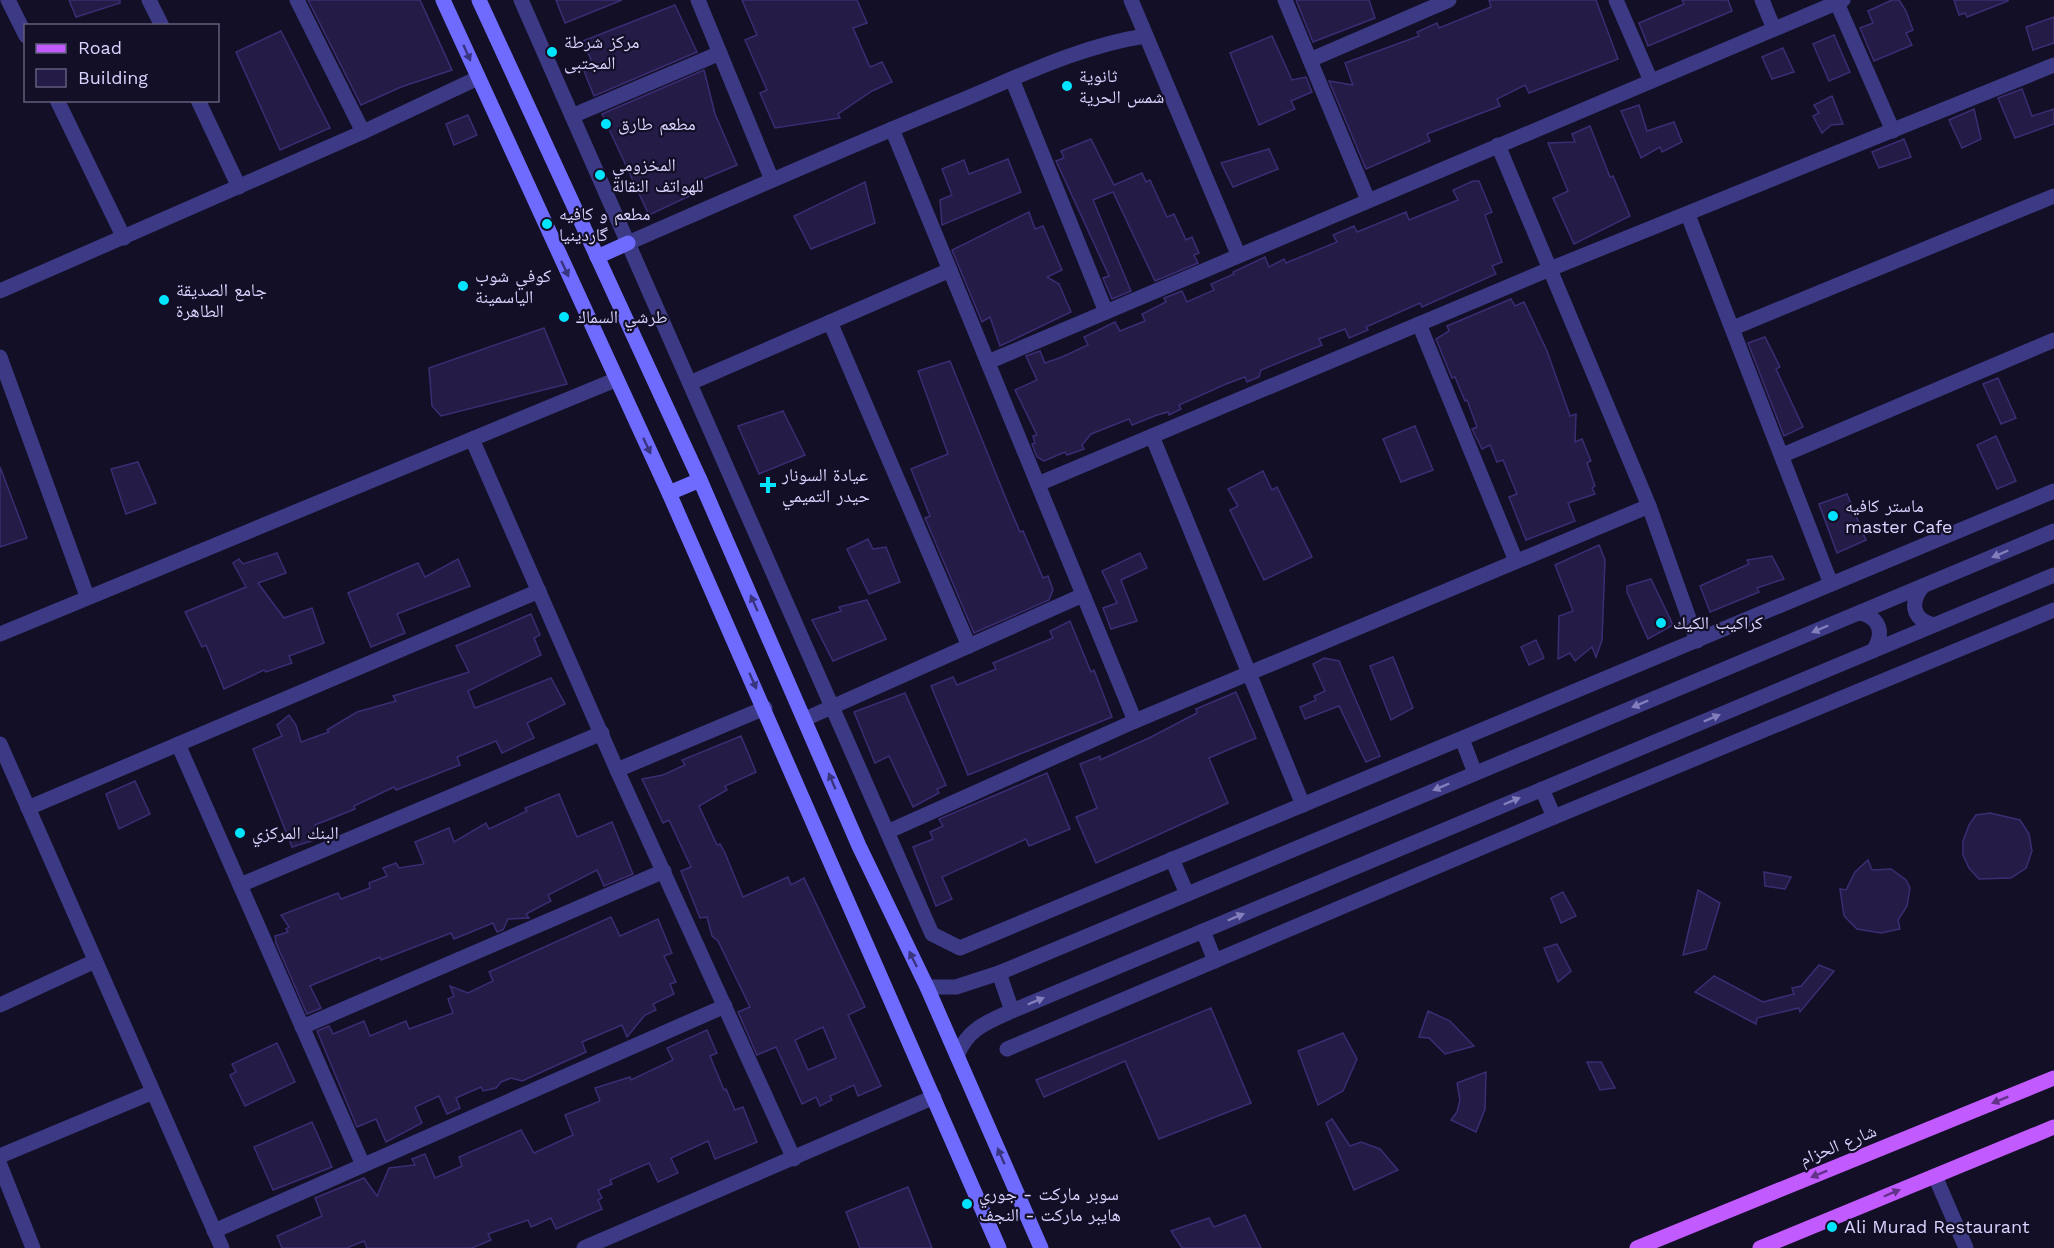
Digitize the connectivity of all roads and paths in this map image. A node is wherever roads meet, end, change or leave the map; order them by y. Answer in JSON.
{"nodes":[{"id":1,"x":8,"y":0,"type":"edge"},
{"id":2,"x":150,"y":0,"type":"edge"},
{"id":3,"x":297,"y":0,"type":"edge"},
{"id":4,"x":443,"y":0,"type":"edge"},
{"id":5,"x":479,"y":0,"type":"edge"},
{"id":6,"x":521,"y":0,"type":"edge"},
{"id":7,"x":699,"y":0,"type":"edge"},
{"id":8,"x":1131,"y":0,"type":"edge"},
{"id":9,"x":1285,"y":0,"type":"edge"},
{"id":10,"x":1449,"y":0,"type":"edge"},
{"id":11,"x":1616,"y":0,"type":"edge"},
{"id":12,"x":1762,"y":0,"type":"edge"},
{"id":13,"x":1840,"y":1,"type":"edge"},
{"id":14,"x":161,"y":24,"type":"edge"},
{"id":15,"x":1774,"y":29,"type":"junction"},
{"id":16,"x":24,"y":32,"type":"edge"},
{"id":17,"x":1145,"y":36,"type":"junction"},
{"id":18,"x":720,"y":53,"type":"junction"},
{"id":19,"x":1310,"y":60,"type":"junction"},
{"id":20,"x":2054,"y":65,"type":"edge"},
{"id":21,"x":478,"y":78,"type":"junction"},
{"id":22,"x":1012,"y":79,"type":"junction"},
{"id":23,"x":1650,"y":81,"type":"junction"},
{"id":24,"x":58,"y":102,"type":"edge"},
{"id":25,"x":199,"y":102,"type":"edge"},
{"id":26,"x":572,"y":116,"type":"junction"},
{"id":27,"x":892,"y":129,"type":"junction"},
{"id":28,"x":1893,"y":131,"type":"junction"},
{"id":29,"x":363,"y":132,"type":"junction"},
{"id":30,"x":1498,"y":145,"type":"junction"},
{"id":31,"x":772,"y":180,"type":"junction"},
{"id":32,"x":239,"y":187,"type":"junction"},
{"id":33,"x":2054,"y":196,"type":"edge"},
{"id":34,"x":1368,"y":200,"type":"junction"},
{"id":35,"x":1688,"y":215,"type":"junction"},
{"id":36,"x":124,"y":238,"type":"junction"},
{"id":37,"x":628,"y":243,"type":"junction"},
{"id":38,"x":1238,"y":254,"type":"junction"},
{"id":39,"x":597,"y":257,"type":"junction"},
{"id":40,"x":1550,"y":269,"type":"junction"},
{"id":41,"x":950,"y":270,"type":"junction"},
{"id":42,"x":0,"y":291,"type":"edge"},
{"id":43,"x":1106,"y":312,"type":"junction"},
{"id":44,"x":830,"y":322,"type":"junction"},
{"id":45,"x":1419,"y":324,"type":"junction"},
{"id":46,"x":1733,"y":328,"type":"junction"},
{"id":47,"x":2054,"y":340,"type":"edge"},
{"id":48,"x":0,"y":357,"type":"edge"},
{"id":49,"x":988,"y":362,"type":"junction"},
{"id":50,"x":615,"y":380,"type":"junction"},
{"id":51,"x":690,"y":383,"type":"junction"},
{"id":52,"x":1152,"y":436,"type":"junction"},
{"id":53,"x":472,"y":439,"type":"junction"},
{"id":54,"x":1783,"y":455,"type":"junction"},
{"id":55,"x":700,"y":480,"type":"junction"},
{"id":56,"x":1038,"y":484,"type":"junction"},
{"id":57,"x":2054,"y":491,"type":"edge"},
{"id":58,"x":669,"y":493,"type":"junction"},
{"id":59,"x":1649,"y":506,"type":"junction"},
{"id":60,"x":2054,"y":531,"type":"edge"},
{"id":61,"x":1516,"y":561,"type":"junction"},
{"id":62,"x":2054,"y":574,"type":"edge"},
{"id":63,"x":1831,"y":584,"type":"junction"},
{"id":64,"x":1923,"y":586,"type":"junction"},
{"id":65,"x":539,"y":591,"type":"junction"},
{"id":66,"x":1083,"y":595,"type":"junction"},
{"id":67,"x":87,"y":596,"type":"junction"},
{"id":68,"x":2054,"y":610,"type":"edge"},
{"id":69,"x":1858,"y":613,"type":"junction"},
{"id":70,"x":1934,"y":625,"type":"junction"},
{"id":71,"x":0,"y":634,"type":"edge"},
{"id":72,"x":1697,"y":640,"type":"junction"},
{"id":73,"x":969,"y":646,"type":"junction"},
{"id":74,"x":1873,"y":651,"type":"junction"},
{"id":75,"x":1250,"y":673,"type":"junction"},
{"id":76,"x":832,"y":706,"type":"junction"},
{"id":77,"x":765,"y":708,"type":"junction"},
{"id":78,"x":805,"y":718,"type":"junction"},
{"id":79,"x":1135,"y":721,"type":"junction"},
{"id":80,"x":602,"y":733,"type":"junction"},
{"id":81,"x":1462,"y":739,"type":"junction"},
{"id":82,"x":0,"y":744,"type":"edge"},
{"id":83,"x":178,"y":744,"type":"junction"},
{"id":84,"x":617,"y":770,"type":"junction"},
{"id":85,"x":1475,"y":773,"type":"junction"},
{"id":86,"x":1542,"y":789,"type":"junction"},
{"id":87,"x":1303,"y":805,"type":"junction"},
{"id":88,"x":28,"y":808,"type":"junction"},
{"id":89,"x":1554,"y":816,"type":"junction"},
{"id":90,"x":887,"y":832,"type":"junction"},
{"id":91,"x":1172,"y":859,"type":"junction"},
{"id":92,"x":664,"y":871,"type":"junction"},
{"id":93,"x":240,"y":885,"type":"junction"},
{"id":94,"x":1187,"y":894,"type":"junction"},
{"id":95,"x":1203,"y":931,"type":"junction"},
{"id":96,"x":95,"y":961,"type":"junction"},
{"id":97,"x":1215,"y":961,"type":"junction"},
{"id":98,"x":999,"y":973,"type":"junction"},
{"id":99,"x":927,"y":987,"type":"junction"},
{"id":100,"x":0,"y":1005,"type":"edge"},
{"id":101,"x":725,"y":1006,"type":"junction"},
{"id":102,"x":1012,"y":1011,"type":"junction"},
{"id":103,"x":302,"y":1028,"type":"junction"},
{"id":104,"x":1007,"y":1049,"type":"dead end"},
{"id":105,"x":957,"y":1056,"type":"junction"},
{"id":106,"x":2054,"y":1078,"type":"edge"},
{"id":107,"x":153,"y":1092,"type":"junction"},
{"id":108,"x":934,"y":1097,"type":"junction"},
{"id":109,"x":2054,"y":1127,"type":"edge"},
{"id":110,"x":0,"y":1156,"type":"edge"},
{"id":111,"x":794,"y":1159,"type":"junction"},
{"id":112,"x":0,"y":1165,"type":"edge"},
{"id":113,"x":363,"y":1165,"type":"junction"},
{"id":114,"x":1935,"y":1176,"type":"junction"},
{"id":115,"x":214,"y":1231,"type":"junction"},
{"id":116,"x":33,"y":1248,"type":"edge"},
{"id":117,"x":222,"y":1248,"type":"edge"},
{"id":118,"x":584,"y":1248,"type":"edge"},
{"id":119,"x":999,"y":1248,"type":"edge"},
{"id":120,"x":1041,"y":1248,"type":"edge"},
{"id":121,"x":1637,"y":1248,"type":"edge"},
{"id":122,"x":1760,"y":1248,"type":"edge"},
{"id":123,"x":1966,"y":1248,"type":"edge"}],
"edges":[{"from":1,"to":16,"type":"street"},
{"from":2,"to":14,"type":"street"},
{"from":3,"to":29,"type":"street"},
{"from":4,"to":21,"type":"main road","one_way":true},
{"from":5,"to":39,"type":"main road"},
{"from":6,"to":26,"type":"street"},
{"from":7,"to":18,"type":"street"},
{"from":8,"to":17,"type":"street"},
{"from":9,"to":19,"type":"street"},
{"from":10,"to":19,"type":"street"},
{"from":11,"to":23,"type":"street"},
{"from":12,"to":15,"type":"street"},
{"from":13,"to":15,"type":"street"},
{"from":13,"to":28,"type":"street"},
{"from":15,"to":23,"type":"street"},
{"from":17,"to":22,"type":"street"},
{"from":17,"to":38,"type":"street"},
{"from":18,"to":26,"type":"street"},
{"from":18,"to":31,"type":"street"},
{"from":19,"to":34,"type":"street"},
{"from":20,"to":28,"type":"street"},
{"from":21,"to":29,"type":"street"},
{"from":21,"to":50,"type":"main road","one_way":true},
{"from":22,"to":27,"type":"street"},
{"from":22,"to":43,"type":"street"},
{"from":23,"to":30,"type":"street"},
{"from":24,"to":36,"type":"street"},
{"from":25,"to":32,"type":"street"},
{"from":26,"to":37,"type":"street"},
{"from":27,"to":31,"type":"street"},
{"from":27,"to":41,"type":"street"},
{"from":28,"to":35,"type":"street"},
{"from":29,"to":32,"type":"street"},
{"from":30,"to":34,"type":"street"},
{"from":30,"to":40,"type":"street"},
{"from":31,"to":37,"type":"street"},
{"from":32,"to":36,"type":"street"},
{"from":33,"to":46,"type":"street"},
{"from":34,"to":38,"type":"street"},
{"from":35,"to":40,"type":"street"},
{"from":35,"to":46,"type":"street"},
{"from":36,"to":42,"type":"street"},
{"from":37,"to":39,"type":"main road"},
{"from":37,"to":51,"type":"street"},
{"from":38,"to":43,"type":"street"},
{"from":39,"to":55,"type":"main road"},
{"from":40,"to":45,"type":"street"},
{"from":40,"to":59,"type":"street"},
{"from":41,"to":44,"type":"street"},
{"from":41,"to":49,"type":"street"},
{"from":43,"to":49,"type":"street"},
{"from":44,"to":51,"type":"street"},
{"from":44,"to":73,"type":"street"},
{"from":45,"to":52,"type":"street"},
{"from":45,"to":61,"type":"street"},
{"from":46,"to":54,"type":"street"},
{"from":47,"to":54,"type":"street"},
{"from":48,"to":67,"type":"street"},
{"from":49,"to":56,"type":"street"},
{"from":50,"to":53,"type":"street"},
{"from":50,"to":58,"type":"main road","one_way":true},
{"from":51,"to":76,"type":"street"},
{"from":52,"to":56,"type":"street"},
{"from":52,"to":75,"type":"street"},
{"from":53,"to":65,"type":"street"},
{"from":53,"to":67,"type":"street"},
{"from":54,"to":63,"type":"street"},
{"from":55,"to":58,"type":"main road"},
{"from":78,"to":55,"type":"main road","one_way":true},
{"from":56,"to":66,"type":"street"},
{"from":57,"to":63,"type":"street"},
{"from":58,"to":77,"type":"main road","one_way":true},
{"from":59,"to":61,"type":"street"},
{"from":59,"to":72,"type":"street"},
{"from":60,"to":64,"type":"street","one_way":true},
{"from":61,"to":75,"type":"street"},
{"from":62,"to":70,"type":"street"},
{"from":63,"to":72,"type":"street"},
{"from":64,"to":69,"type":"street"},
{"from":64,"to":70,"type":"street"},
{"from":65,"to":80,"type":"street"},
{"from":65,"to":83,"type":"street"},
{"from":66,"to":73,"type":"street"},
{"from":66,"to":79,"type":"street"},
{"from":67,"to":71,"type":"street"},
{"from":68,"to":89,"type":"street"},
{"from":69,"to":74,"type":"street"},
{"from":69,"to":85,"type":"street","one_way":true},
{"from":70,"to":74,"type":"street"},
{"from":72,"to":81,"type":"street"},
{"from":73,"to":76,"type":"street"},
{"from":86,"to":74,"type":"street","one_way":true},
{"from":75,"to":79,"type":"street"},
{"from":75,"to":87,"type":"street"},
{"from":76,"to":78,"type":"street"},
{"from":76,"to":90,"type":"street"},
{"from":77,"to":84,"type":"street"},
{"from":77,"to":108,"type":"main road"},
{"from":99,"to":78,"type":"main road","one_way":true},
{"from":79,"to":90,"type":"street"},
{"from":80,"to":84,"type":"street"},
{"from":80,"to":93,"type":"street"},
{"from":81,"to":85,"type":"street"},
{"from":81,"to":87,"type":"street"},
{"from":82,"to":88,"type":"street"},
{"from":83,"to":88,"type":"street"},
{"from":83,"to":93,"type":"street"},
{"from":84,"to":92,"type":"street"},
{"from":85,"to":94,"type":"street","one_way":true},
{"from":86,"to":89,"type":"street"},
{"from":95,"to":86,"type":"street","one_way":true},
{"from":87,"to":91,"type":"street"},
{"from":88,"to":96,"type":"street"},
{"from":89,"to":97,"type":"street"},
{"from":90,"to":91,"type":"street"},
{"from":91,"to":94,"type":"street"},
{"from":92,"to":101,"type":"street"},
{"from":92,"to":103,"type":"street"},
{"from":93,"to":103,"type":"street"},
{"from":94,"to":98,"type":"street"},
{"from":95,"to":97,"type":"street"},
{"from":102,"to":95,"type":"street","one_way":true},
{"from":96,"to":100,"type":"street"},
{"from":96,"to":107,"type":"street"},
{"from":97,"to":104,"type":"street"},
{"from":98,"to":99,"type":"street"},
{"from":98,"to":102,"type":"street"},
{"from":99,"to":105,"type":"main road"},
{"from":101,"to":111,"type":"street"},
{"from":101,"to":113,"type":"street"},
{"from":102,"to":105,"type":"street"},
{"from":103,"to":113,"type":"street"},
{"from":120,"to":105,"type":"main road","one_way":true},
{"from":106,"to":121,"type":"main road","name":"شارع الحزام","one_way":true},
{"from":107,"to":110,"type":"street"},
{"from":107,"to":115,"type":"street"},
{"from":108,"to":111,"type":"street"},
{"from":108,"to":119,"type":"main road"},
{"from":109,"to":114,"type":"main road"},
{"from":111,"to":118,"type":"street"},
{"from":112,"to":116,"type":"street"},
{"from":113,"to":115,"type":"street"},
{"from":122,"to":114,"type":"main road","one_way":true},
{"from":114,"to":123,"type":"street"},
{"from":115,"to":117,"type":"street"}]}
